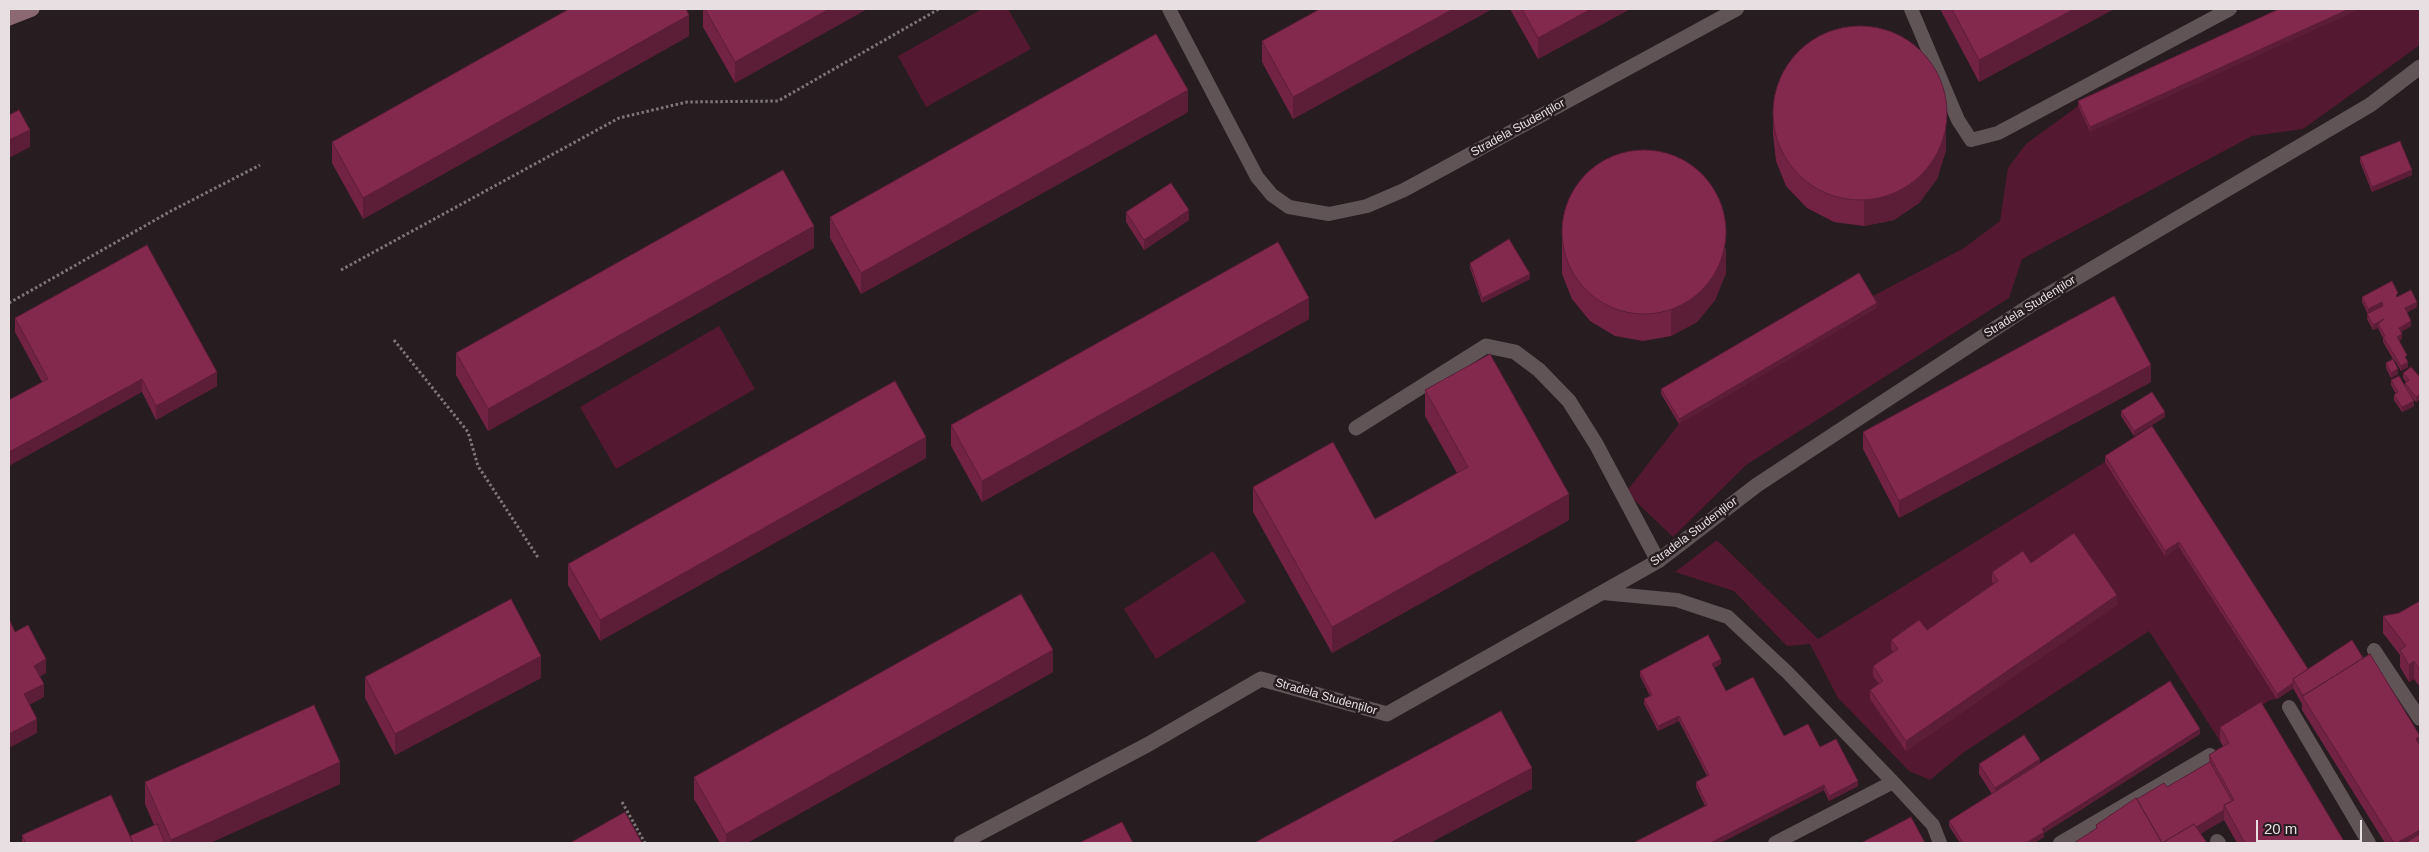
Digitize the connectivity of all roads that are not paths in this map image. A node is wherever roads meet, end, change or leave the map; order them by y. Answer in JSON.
{"nodes":[{"id":1,"x":32,"y":9,"type":"edge"},
{"id":2,"x":1169,"y":9,"type":"edge"},
{"id":3,"x":1737,"y":9,"type":"edge"},
{"id":4,"x":1911,"y":9,"type":"edge"},
{"id":5,"x":2230,"y":9,"type":"edge"},
{"id":6,"x":9,"y":18,"type":"edge"},
{"id":7,"x":2420,"y":67,"type":"edge"},
{"id":8,"x":1356,"y":428,"type":"dead end"},
{"id":9,"x":1658,"y":561,"type":"junction"},
{"id":10,"x":1603,"y":593,"type":"junction"},
{"id":11,"x":2374,"y":650,"type":"dead end"},
{"id":12,"x":2289,"y":707,"type":"dead end"},
{"id":13,"x":2420,"y":719,"type":"edge"},
{"id":14,"x":2210,"y":755,"type":"edge"},
{"id":15,"x":1893,"y":782,"type":"junction"},
{"id":16,"x":961,"y":843,"type":"edge"},
{"id":17,"x":1775,"y":843,"type":"edge"},
{"id":18,"x":1940,"y":843,"type":"edge"},
{"id":19,"x":2060,"y":843,"type":"edge"},
{"id":20,"x":2369,"y":843,"type":"edge"}],
"edges":[{"from":1,"to":6,"type":"street"},
{"from":2,"to":3,"type":"lane","name":"Stradela Studenților"},
{"from":4,"to":5,"type":"lane"},
{"from":7,"to":9,"type":"street","name":"Stradela Studenților"},
{"from":8,"to":9,"type":"street"},
{"from":9,"to":10,"type":"street","name":"Stradela Studenților"},
{"from":10,"to":15,"type":"lane"},
{"from":10,"to":16,"type":"street","name":"Stradela Studenților"},
{"from":11,"to":13,"type":"lane"},
{"from":12,"to":20,"type":"lane"},
{"from":14,"to":19,"type":"lane"},
{"from":15,"to":17,"type":"lane"},
{"from":15,"to":18,"type":"lane"}]}
